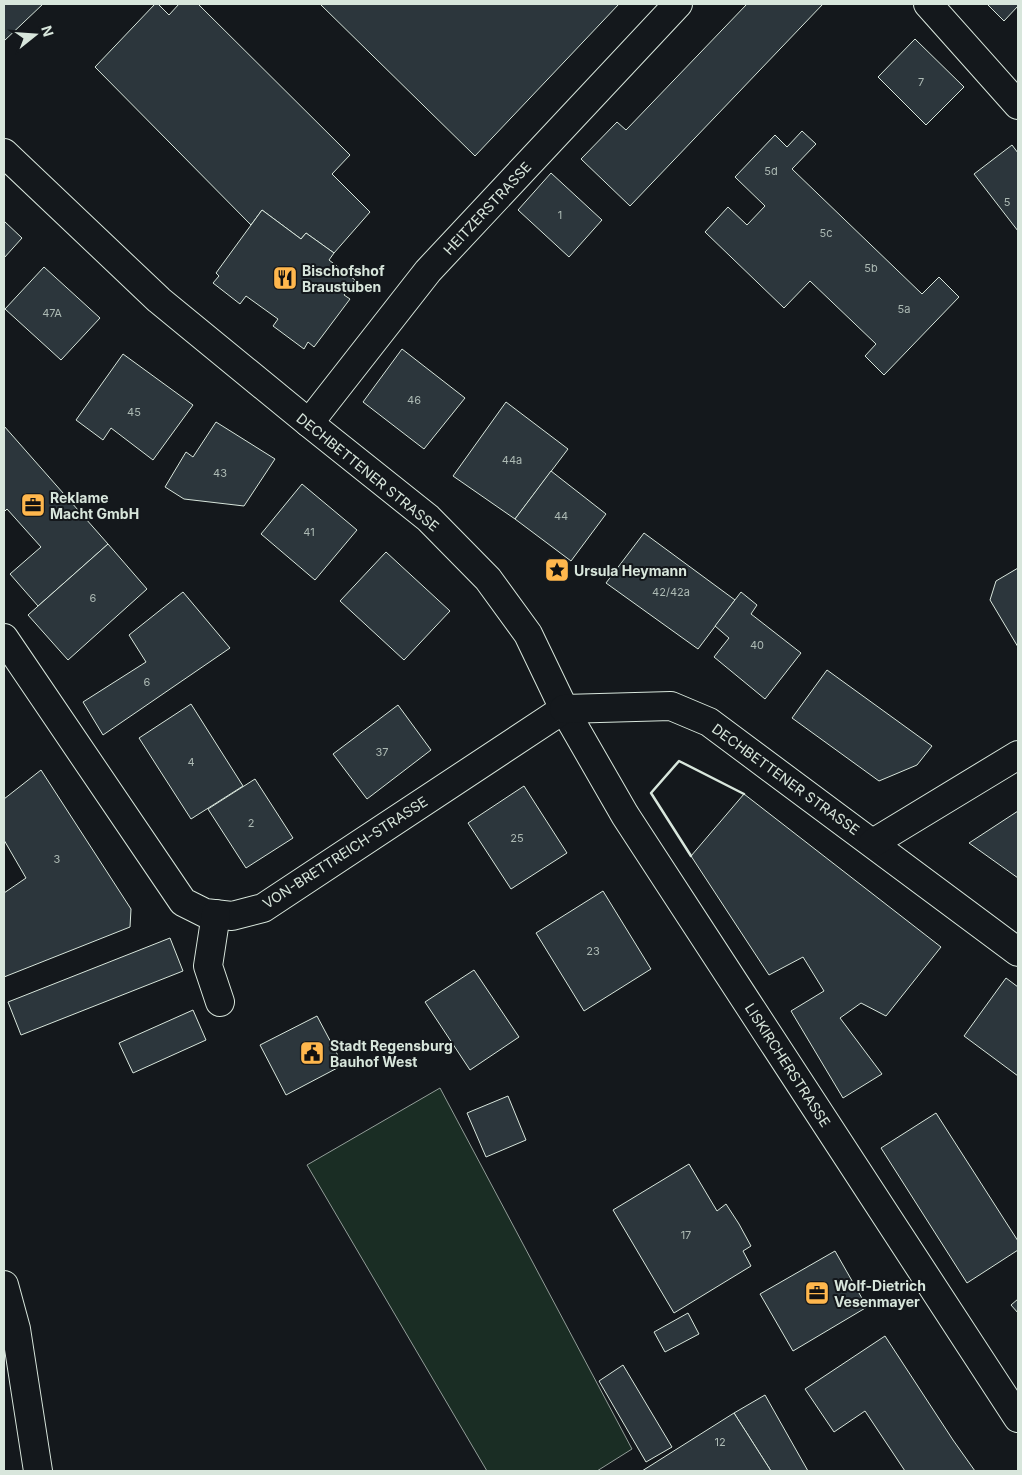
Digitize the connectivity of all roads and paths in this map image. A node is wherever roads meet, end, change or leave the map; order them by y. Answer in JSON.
{"nodes":[{"id":1,"x":678,"y":4,"type":"edge"},
{"id":2,"x":928,"y":4,"type":"edge"},
{"id":3,"x":1018,"y":105,"type":"edge"},
{"id":4,"x":4,"y":153,"type":"edge"},
{"id":5,"x":309,"y":423,"type":"junction"},
{"id":6,"x":4,"y":638,"type":"edge"},
{"id":7,"x":564,"y":708,"type":"junction"},
{"id":8,"x":1018,"y":755,"type":"edge"},
{"id":9,"x":873,"y":844,"type":"junction"},
{"id":10,"x":216,"y":914,"type":"junction"},
{"id":11,"x":1018,"y":952,"type":"edge"},
{"id":12,"x":220,"y":1002,"type":"dead end"},
{"id":13,"x":4,"y":1285,"type":"edge"},
{"id":14,"x":1018,"y":1418,"type":"edge"},
{"id":15,"x":38,"y":1471,"type":"edge"}],
"edges":[{"from":1,"to":5,"type":"street","name":"HEITZERSTRASSE"},
{"from":2,"to":3,"type":"street"},
{"from":4,"to":5,"type":"street","name":"DECHBETTENER STRASSE"},
{"from":5,"to":7,"type":"street","name":"DECHBETTENER STRASSE"},
{"from":6,"to":10,"type":"street","name":"VON-BRETTREICH-STRASSE"},
{"from":7,"to":9,"type":"street","name":"DECHBETTENER STRASSE"},
{"from":7,"to":10,"type":"street","name":"VON-BRETTREICH-STRASSE"},
{"from":7,"to":14,"type":"street","name":"LISKIRCHERSTRASSE"},
{"from":8,"to":9,"type":"street"},
{"from":9,"to":11,"type":"street","name":"DECHBETTENER STRASSE"},
{"from":10,"to":12,"type":"street"},
{"from":13,"to":15,"type":"street"}]}
